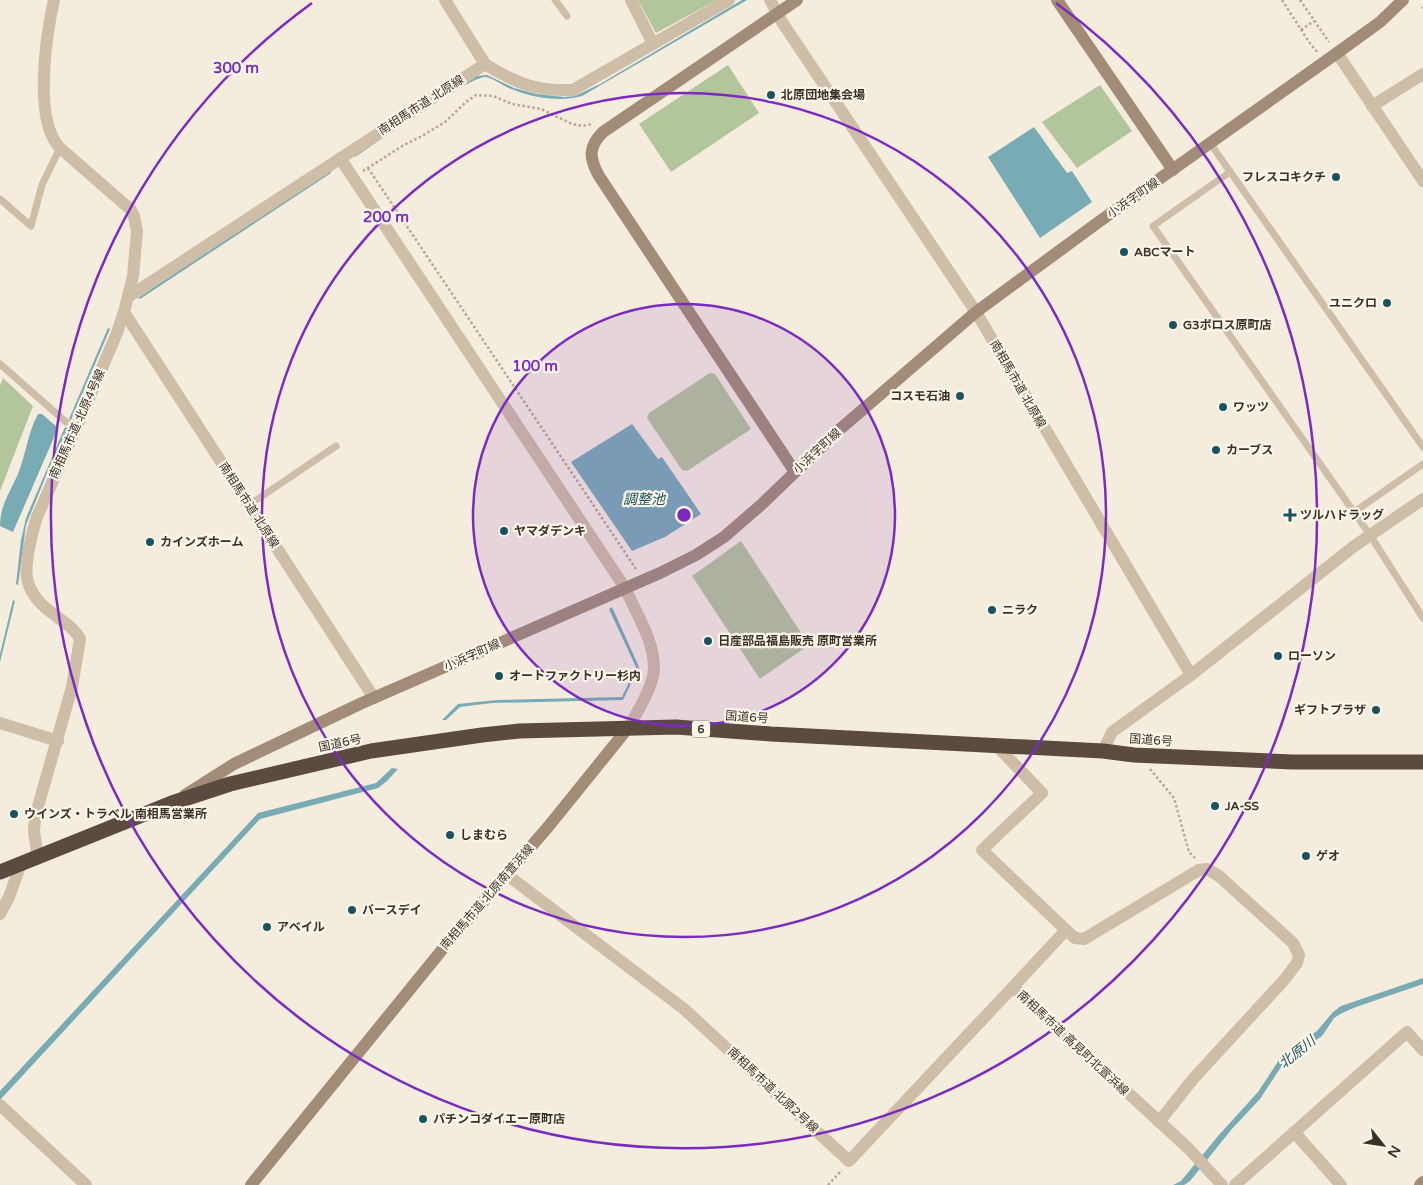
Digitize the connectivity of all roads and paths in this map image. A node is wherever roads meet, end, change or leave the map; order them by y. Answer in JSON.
{"nodes":[{"id":1,"x":54,"y":0,"type":"edge"},
{"id":2,"x":445,"y":0,"type":"edge"},
{"id":3,"x":555,"y":0,"type":"edge"},
{"id":4,"x":631,"y":0,"type":"edge"},
{"id":5,"x":729,"y":0,"type":"edge"},
{"id":6,"x":770,"y":0,"type":"edge"},
{"id":7,"x":797,"y":0,"type":"edge"},
{"id":8,"x":1057,"y":0,"type":"edge"},
{"id":9,"x":1282,"y":0,"type":"edge"},
{"id":10,"x":1300,"y":0,"type":"edge"},
{"id":11,"x":1403,"y":0,"type":"edge"},
{"id":12,"x":778,"y":13,"type":"junction"},
{"id":13,"x":567,"y":16,"type":"dead end"},
{"id":14,"x":1314,"y":21,"type":"junction"},
{"id":15,"x":1302,"y":30,"type":"junction"},
{"id":16,"x":653,"y":44,"type":"junction"},
{"id":17,"x":1319,"y":54,"type":"dead end"},
{"id":18,"x":1337,"y":54,"type":"junction"},
{"id":19,"x":485,"y":64,"type":"junction"},
{"id":20,"x":1423,"y":74,"type":"edge"},
{"id":21,"x":1372,"y":106,"type":"junction"},
{"id":22,"x":597,"y":122,"type":"dead end"},
{"id":23,"x":1210,"y":143,"type":"junction"},
{"id":24,"x":60,"y":148,"type":"junction"},
{"id":25,"x":340,"y":158,"type":"junction"},
{"id":26,"x":368,"y":168,"type":"junction"},
{"id":27,"x":1173,"y":170,"type":"junction"},
{"id":28,"x":1230,"y":172,"type":"junction"},
{"id":29,"x":353,"y":177,"type":"junction"},
{"id":30,"x":1423,"y":181,"type":"edge"},
{"id":31,"x":0,"y":199,"type":"edge"},
{"id":32,"x":128,"y":297,"type":"junction"},
{"id":33,"x":124,"y":312,"type":"junction"},
{"id":34,"x":976,"y":312,"type":"junction"},
{"id":35,"x":0,"y":364,"type":"edge"},
{"id":36,"x":76,"y":427,"type":"junction"},
{"id":37,"x":336,"y":446,"type":"dead end"},
{"id":38,"x":1423,"y":447,"type":"edge"},
{"id":39,"x":1423,"y":464,"type":"edge"},
{"id":40,"x":795,"y":472,"type":"junction"},
{"id":41,"x":1423,"y":499,"type":"edge"},
{"id":42,"x":249,"y":505,"type":"junction"},
{"id":43,"x":1354,"y":512,"type":"junction"},
{"id":44,"x":1370,"y":535,"type":"junction"},
{"id":45,"x":636,"y":569,"type":"dead end"},
{"id":46,"x":625,"y":588,"type":"junction"},
{"id":47,"x":1423,"y":618,"type":"edge"},
{"id":48,"x":1191,"y":674,"type":"junction"},
{"id":49,"x":374,"y":698,"type":"junction"},
{"id":50,"x":0,"y":723,"type":"edge"},
{"id":51,"x":628,"y":728,"type":"junction"},
{"id":52,"x":58,"y":742,"type":"junction"},
{"id":53,"x":996,"y":745,"type":"junction"},
{"id":54,"x":1103,"y":751,"type":"junction"},
{"id":55,"x":1134,"y":755,"type":"junction"},
{"id":56,"x":1423,"y":762,"type":"edge"},
{"id":57,"x":172,"y":803,"type":"junction"},
{"id":58,"x":38,"y":858,"type":"junction"},
{"id":59,"x":21,"y":864,"type":"junction"},
{"id":60,"x":1208,"y":869,"type":"junction"},
{"id":61,"x":0,"y":872,"type":"edge"},
{"id":62,"x":506,"y":874,"type":"junction"},
{"id":63,"x":0,"y":914,"type":"edge"},
{"id":64,"x":1066,"y":930,"type":"junction"},
{"id":65,"x":1013,"y":987,"type":"junction"},
{"id":66,"x":1423,"y":1050,"type":"edge"},
{"id":67,"x":0,"y":1105,"type":"edge"},
{"id":68,"x":1159,"y":1122,"type":"junction"},
{"id":69,"x":1294,"y":1132,"type":"junction"},
{"id":70,"x":849,"y":1161,"type":"junction"},
{"id":71,"x":1423,"y":1182,"type":"edge"},
{"id":72,"x":86,"y":1185,"type":"edge"},
{"id":73,"x":251,"y":1185,"type":"edge"},
{"id":74,"x":828,"y":1185,"type":"edge"},
{"id":75,"x":1222,"y":1185,"type":"edge"},
{"id":76,"x":1235,"y":1185,"type":"edge"},
{"id":77,"x":1341,"y":1185,"type":"edge"},
{"id":78,"x":1420,"y":1185,"type":"edge"}],
"edges":[{"from":1,"to":24,"type":"street","name":"南相馬市道 北原4号線"},
{"from":2,"to":19,"type":"street"},
{"from":3,"to":13,"type":"lane"},
{"from":4,"to":16,"type":"street"},
{"from":5,"to":16,"type":"street"},
{"from":6,"to":12,"type":"street","name":"南相馬市道 北原線"},
{"from":7,"to":12,"type":"main road"},
{"from":8,"to":27,"type":"main road"},
{"from":9,"to":15,"type":"path"},
{"from":10,"to":14,"type":"path"},
{"from":11,"to":18,"type":"main road","name":"小浜字町線"},
{"from":12,"to":34,"type":"street","name":"南相馬市道 北原線"},
{"from":12,"to":40,"type":"main road"},
{"from":14,"to":15,"type":"path"},
{"from":14,"to":18,"type":"path"},
{"from":15,"to":17,"type":"path"},
{"from":16,"to":19,"type":"street"},
{"from":18,"to":21,"type":"street"},
{"from":18,"to":23,"type":"main road","name":"小浜字町線"},
{"from":19,"to":25,"type":"street","name":"南相馬市道 北原線"},
{"from":20,"to":21,"type":"street"},
{"from":21,"to":30,"type":"street"},
{"from":22,"to":26,"type":"path"},
{"from":23,"to":27,"type":"main road","name":"小浜字町線"},
{"from":23,"to":28,"type":"lane"},
{"from":24,"to":31,"type":"lane"},
{"from":24,"to":32,"type":"street","name":"南相馬市道 北原4号線"},
{"from":25,"to":29,"type":"street","name":"南相馬市道 北原南萱浜線"},
{"from":25,"to":32,"type":"street","name":"南相馬市道 北原線"},
{"from":26,"to":29,"type":"path"},
{"from":26,"to":45,"type":"path"},
{"from":27,"to":34,"type":"main road","name":"小浜字町線"},
{"from":28,"to":38,"type":"lane"},
{"from":28,"to":43,"type":"lane"},
{"from":29,"to":46,"type":"street","name":"南相馬市道 北原南萱浜線"},
{"from":32,"to":33,"type":"street","name":"南相馬市道 北原4号線"},
{"from":33,"to":36,"type":"street","name":"南相馬市道 北原4号線"},
{"from":33,"to":42,"type":"street","name":"南相馬市道 北原線"},
{"from":34,"to":40,"type":"main road","name":"小浜字町線"},
{"from":34,"to":48,"type":"street","name":"南相馬市道 北原線"},
{"from":35,"to":36,"type":"lane"},
{"from":36,"to":52,"type":"street","name":"南相馬市道 北原4号線"},
{"from":37,"to":42,"type":"lane"},
{"from":39,"to":43,"type":"lane"},
{"from":40,"to":46,"type":"main road","name":"小浜字町線"},
{"from":41,"to":44,"type":"street"},
{"from":42,"to":49,"type":"street","name":"南相馬市道 北原線"},
{"from":43,"to":44,"type":"lane"},
{"from":44,"to":47,"type":"lane"},
{"from":44,"to":48,"type":"street"},
{"from":46,"to":49,"type":"main road","name":"小浜字町線"},
{"from":46,"to":51,"type":"street","name":"南相馬市道 北原南萱浜線"},
{"from":48,"to":54,"type":"street"},
{"from":49,"to":57,"type":"main road","name":"小浜字町線"},
{"from":50,"to":52,"type":"street"},
{"from":51,"to":53,"type":"highway","name":"国道6号","number":"6"},
{"from":51,"to":57,"type":"highway","name":"国道6号","number":"6"},
{"from":51,"to":62,"type":"main road","name":"南相馬市道 北原南萱浜線"},
{"from":52,"to":58,"type":"street","name":"南相馬市道 北原4号線"},
{"from":53,"to":54,"type":"highway","name":"国道6号","number":"6"},
{"from":53,"to":64,"type":"street"},
{"from":54,"to":55,"type":"highway","name":"国道6号","number":"6"},
{"from":55,"to":56,"type":"highway","name":"国道6号","number":"6"},
{"from":55,"to":60,"type":"path"},
{"from":57,"to":58,"type":"highway","name":"国道6号","number":"6"},
{"from":58,"to":59,"type":"highway","name":"国道6号","number":"6"},
{"from":59,"to":61,"type":"highway","name":"国道6号","number":"6"},
{"from":59,"to":63,"type":"street"},
{"from":60,"to":64,"type":"street"},
{"from":60,"to":68,"type":"street"},
{"from":62,"to":70,"type":"street","name":"南相馬市道 北原2号線"},
{"from":62,"to":73,"type":"main road","name":"南相馬市道 北原南萱浜線"},
{"from":64,"to":65,"type":"street","name":"南相馬市道 高見町北萱浜線"},
{"from":65,"to":68,"type":"street","name":"南相馬市道 高見町北萱浜線"},
{"from":65,"to":70,"type":"street"},
{"from":66,"to":69,"type":"street"},
{"from":67,"to":72,"type":"street"},
{"from":68,"to":75,"type":"street","name":"南相馬市道 高見町北萱浜線"},
{"from":69,"to":76,"type":"street"},
{"from":69,"to":77,"type":"street"},
{"from":70,"to":74,"type":"path"},
{"from":71,"to":78,"type":"main road"}]}
